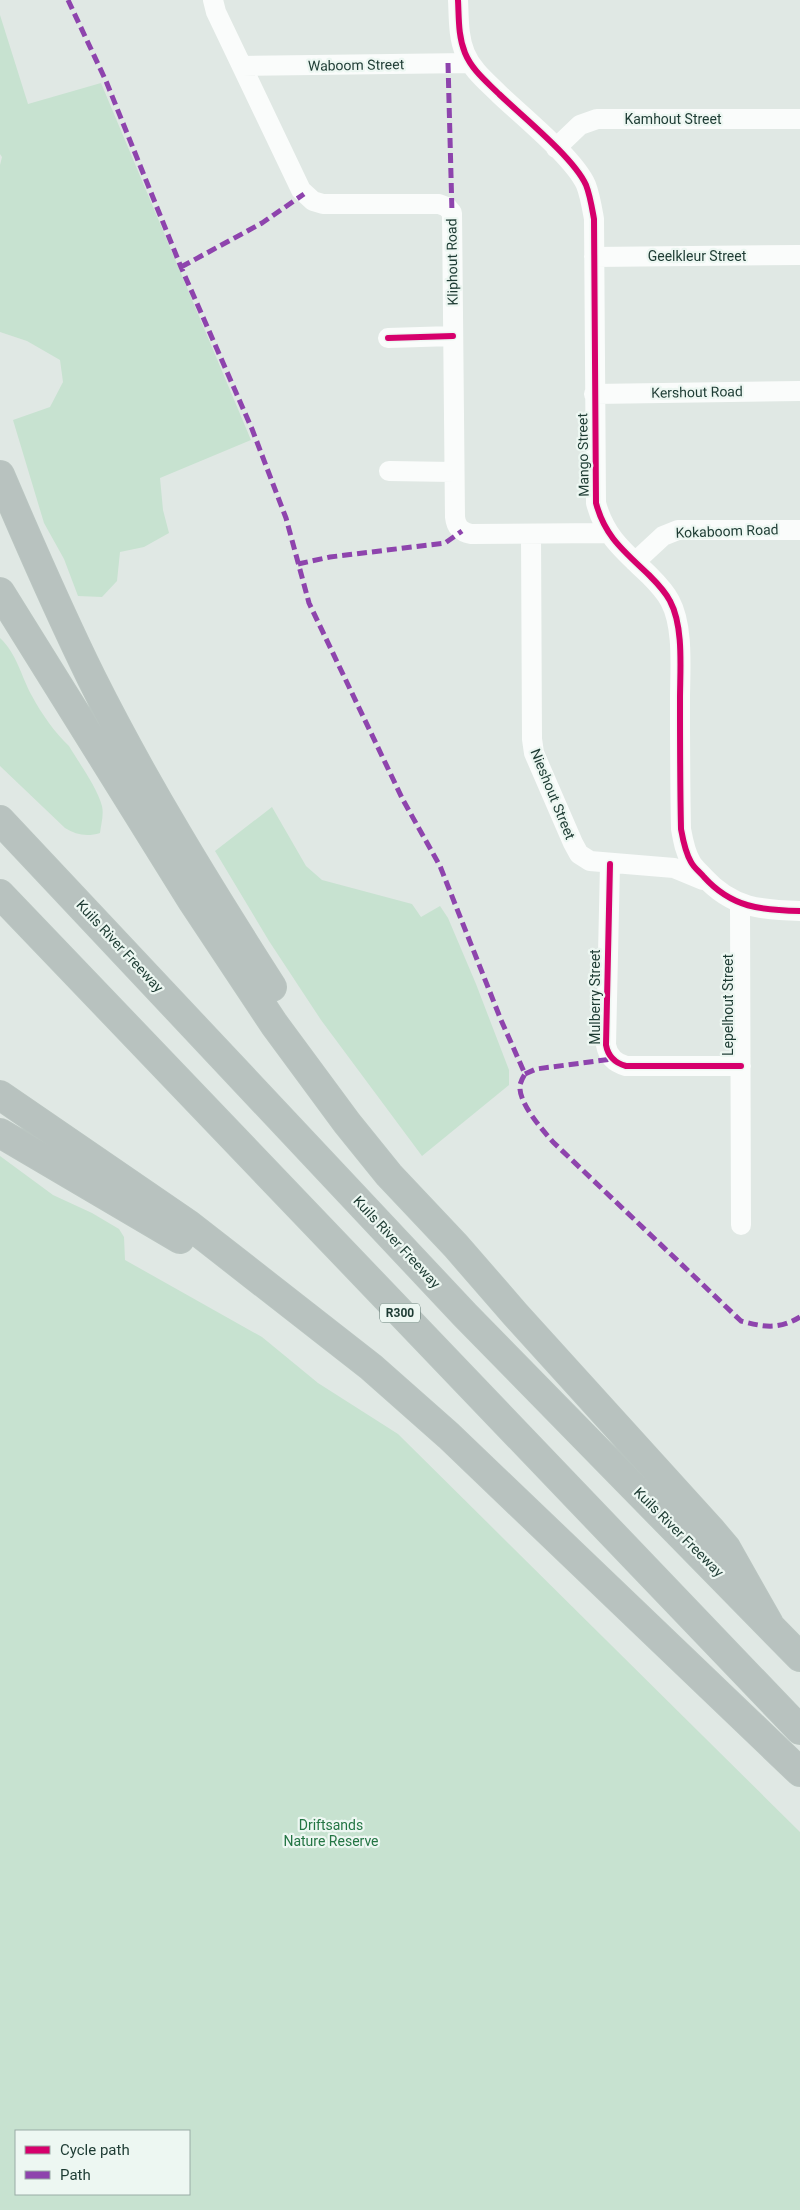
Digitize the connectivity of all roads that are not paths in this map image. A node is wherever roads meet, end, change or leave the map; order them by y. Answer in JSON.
{"nodes":[{"id":1,"x":213,"y":0,"type":"edge"},
{"id":2,"x":458,"y":0,"type":"edge"},
{"id":3,"x":470,"y":63,"type":"junction"},
{"id":4,"x":242,"y":66,"type":"junction"},
{"id":5,"x":800,"y":119,"type":"edge"},
{"id":6,"x":556,"y":148,"type":"junction"},
{"id":7,"x":800,"y":255,"type":"edge"},
{"id":8,"x":594,"y":257,"type":"junction"},
{"id":9,"x":453,"y":336,"type":"junction"},
{"id":10,"x":388,"y":338,"type":"dead end"},
{"id":11,"x":800,"y":391,"type":"edge"},
{"id":12,"x":594,"y":394,"type":"junction"},
{"id":13,"x":389,"y":471,"type":"dead end"},
{"id":14,"x":454,"y":472,"type":"junction"},
{"id":15,"x":0,"y":475,"type":"edge"},
{"id":16,"x":800,"y":530,"type":"edge"},
{"id":17,"x":608,"y":533,"type":"junction"},
{"id":18,"x":531,"y":534,"type":"junction"},
{"id":19,"x":635,"y":562,"type":"junction"},
{"id":20,"x":0,"y":592,"type":"edge"},
{"id":21,"x":0,"y":820,"type":"edge"},
{"id":22,"x":610,"y":864,"type":"junction"},
{"id":23,"x":711,"y":884,"type":"junction"},
{"id":24,"x":0,"y":894,"type":"edge"},
{"id":25,"x":740,"y":904,"type":"junction"},
{"id":26,"x":800,"y":911,"type":"edge"},
{"id":27,"x":741,"y":1066,"type":"junction"},
{"id":28,"x":0,"y":1095,"type":"edge"},
{"id":29,"x":0,"y":1133,"type":"edge"},
{"id":30,"x":741,"y":1226,"type":"dead end"},
{"id":31,"x":456,"y":1246,"type":"junction"},
{"id":32,"x":277,"y":1295,"type":"junction"},
{"id":33,"x":769,"y":1624,"type":"junction"},
{"id":34,"x":800,"y":1657,"type":"edge"},
{"id":35,"x":800,"y":1730,"type":"edge"},
{"id":36,"x":800,"y":1772,"type":"edge"}],
"edges":[{"from":1,"to":4,"type":"street","name":"Kliphout Road"},
{"from":2,"to":3,"type":"street","name":"Mango Street"},
{"from":3,"to":4,"type":"street","name":"Waboom Street"},
{"from":3,"to":6,"type":"street","name":"Mango Street"},
{"from":4,"to":9,"type":"street","name":"Kliphout Road"},
{"from":5,"to":6,"type":"street","name":"Kamhout Street"},
{"from":6,"to":8,"type":"street","name":"Mango Street"},
{"from":7,"to":8,"type":"street","name":"Geelkleur Street"},
{"from":8,"to":12,"type":"street","name":"Mango Street"},
{"from":9,"to":10,"type":"street"},
{"from":9,"to":14,"type":"street","name":"Kliphout Road"},
{"from":11,"to":12,"type":"street","name":"Kershout Road"},
{"from":12,"to":17,"type":"street","name":"Mango Street"},
{"from":13,"to":14,"type":"street"},
{"from":14,"to":18,"type":"street","name":"Kliphout Road"},
{"from":15,"to":31,"type":"highway"},
{"from":16,"to":19,"type":"street","name":"Kokaboom Road"},
{"from":17,"to":18,"type":"street","name":"Kliphout Road"},
{"from":17,"to":19,"type":"street","name":"Mango Street"},
{"from":18,"to":22,"type":"street","name":"Nieshout Street"},
{"from":19,"to":23,"type":"street","name":"Mango Street"},
{"from":20,"to":31,"type":"highway"},
{"from":21,"to":33,"type":"highway","name":"Kuils River Freeway"},
{"from":22,"to":23,"type":"street","name":"Nieshout Street"},
{"from":22,"to":27,"type":"street","name":"Mulberry Street"},
{"from":23,"to":25,"type":"street","name":"Mango Street"},
{"from":24,"to":35,"type":"highway","number":"R300"},
{"from":25,"to":26,"type":"street","name":"Mango Street"},
{"from":25,"to":27,"type":"street","name":"Lepelhout Street"},
{"from":27,"to":30,"type":"street","name":"Lepelhout Street"},
{"from":28,"to":32,"type":"highway"},
{"from":29,"to":32,"type":"highway"},
{"from":31,"to":33,"type":"highway"},
{"from":32,"to":36,"type":"highway"},
{"from":33,"to":34,"type":"highway","name":"Kuils River Freeway"}]}
